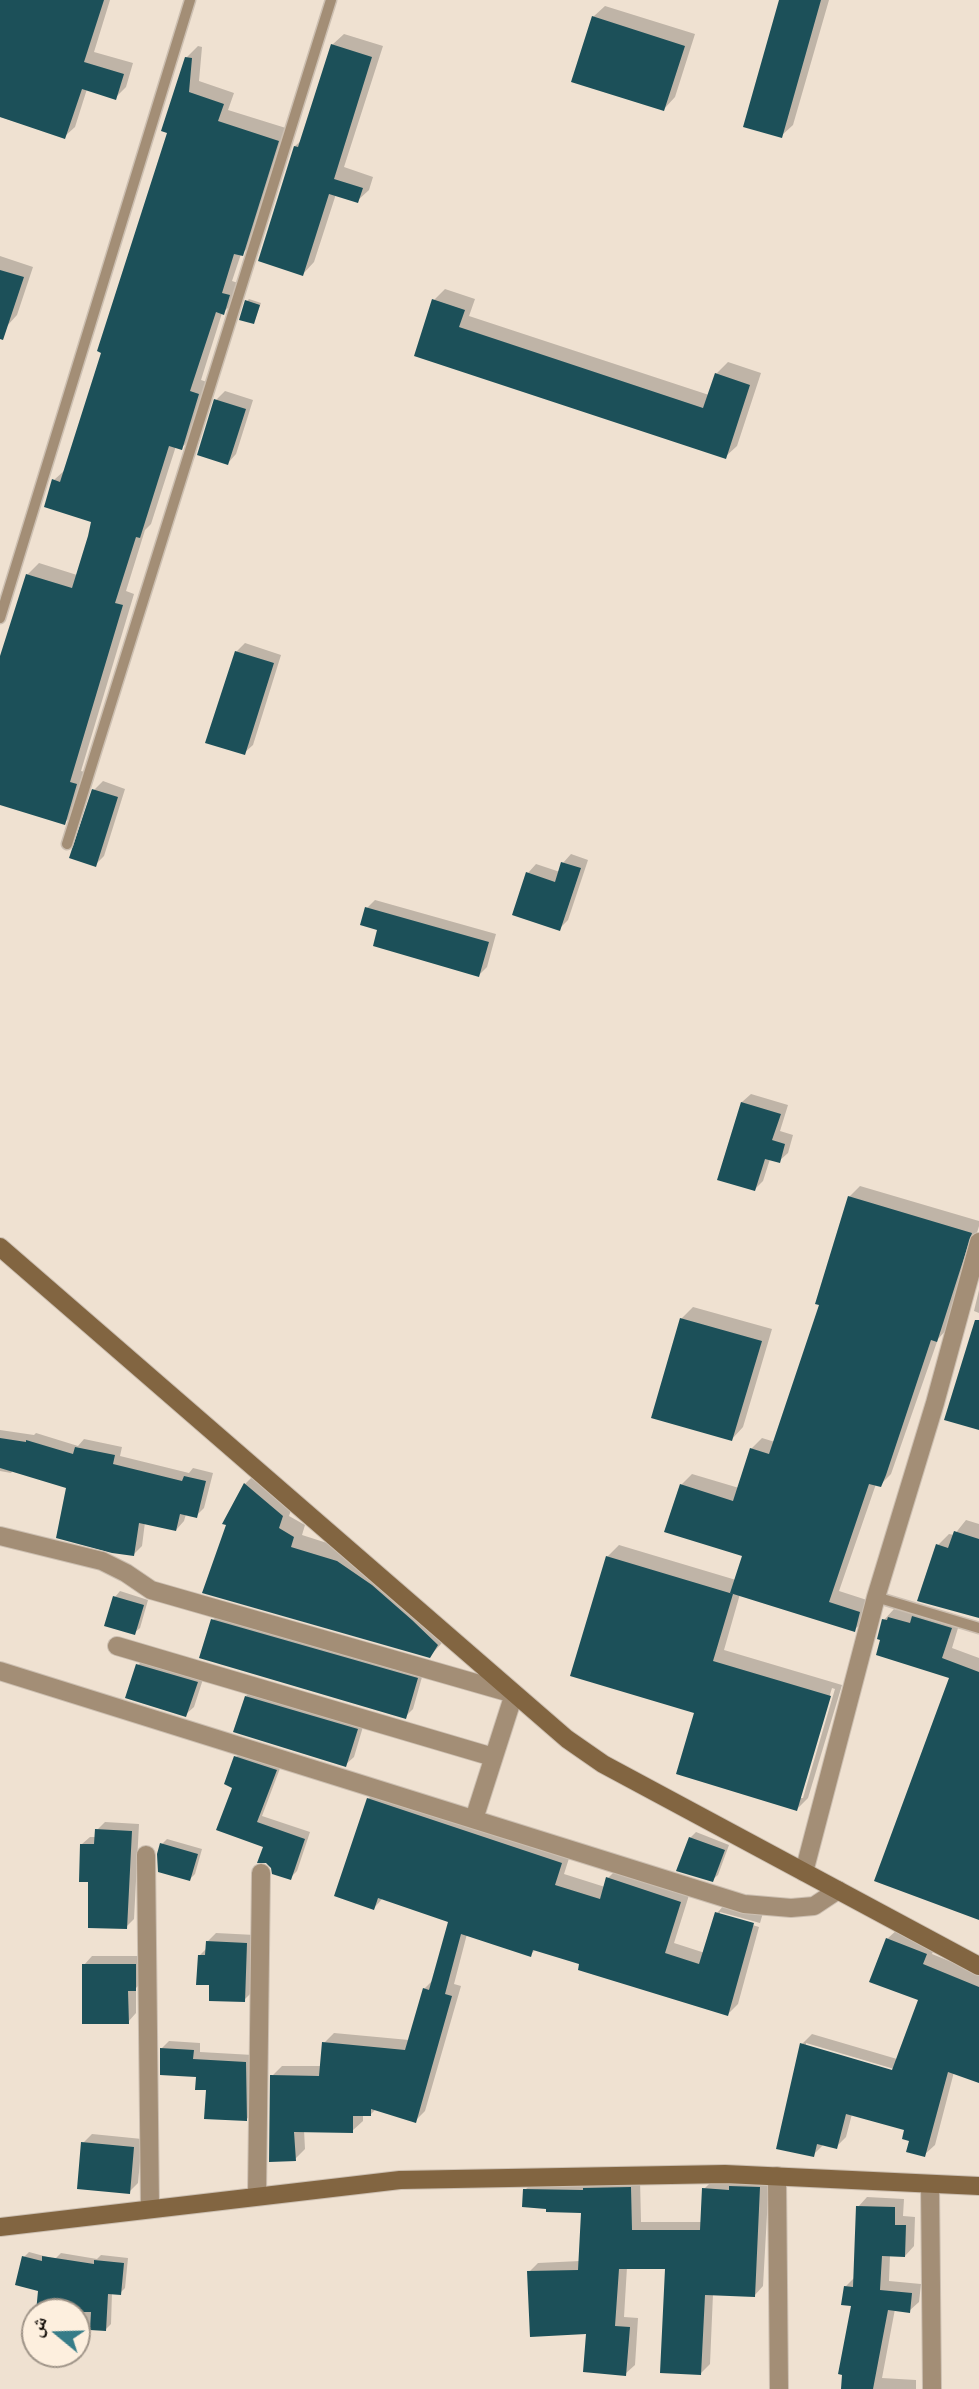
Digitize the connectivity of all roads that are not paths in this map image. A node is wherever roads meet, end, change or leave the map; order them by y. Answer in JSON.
{"nodes":[{"id":1,"x":190,"y":0,"type":"edge"},
{"id":2,"x":331,"y":0,"type":"edge"},
{"id":3,"x":0,"y":618,"type":"edge"},
{"id":4,"x":67,"y":844,"type":"dead end"},
{"id":5,"x":979,"y":1242,"type":"edge"},
{"id":6,"x":0,"y":1247,"type":"edge"},
{"id":7,"x":0,"y":1536,"type":"edge"},
{"id":8,"x":876,"y":1598,"type":"junction"},
{"id":9,"x":979,"y":1628,"type":"edge"},
{"id":10,"x":117,"y":1646,"type":"dead end"},
{"id":11,"x":0,"y":1671,"type":"edge"},
{"id":12,"x":514,"y":1694,"type":"junction"},
{"id":13,"x":494,"y":1757,"type":"junction"},
{"id":14,"x":474,"y":1819,"type":"junction"},
{"id":15,"x":146,"y":1855,"type":"dead end"},
{"id":16,"x":804,"y":1872,"type":"junction"},
{"id":17,"x":261,"y":1873,"type":"dead end"},
{"id":18,"x":838,"y":1890,"type":"junction"},
{"id":19,"x":979,"y":1966,"type":"edge"},
{"id":20,"x":777,"y":2176,"type":"junction"},
{"id":21,"x":930,"y":2183,"type":"junction"},
{"id":22,"x":979,"y":2186,"type":"edge"},
{"id":23,"x":257,"y":2195,"type":"junction"},
{"id":24,"x":150,"y":2208,"type":"junction"},
{"id":25,"x":0,"y":2227,"type":"edge"},
{"id":26,"x":779,"y":2389,"type":"edge"},
{"id":27,"x":932,"y":2389,"type":"edge"}],
"edges":[{"from":1,"to":3,"type":"lane"},
{"from":2,"to":4,"type":"lane"},
{"from":5,"to":8,"type":"street"},
{"from":6,"to":12,"type":"street"},
{"from":7,"to":12,"type":"street"},
{"from":8,"to":9,"type":"lane"},
{"from":8,"to":16,"type":"street"},
{"from":10,"to":13,"type":"street"},
{"from":11,"to":14,"type":"street"},
{"from":12,"to":13,"type":"street"},
{"from":12,"to":16,"type":"street"},
{"from":13,"to":14,"type":"street"},
{"from":14,"to":18,"type":"street"},
{"from":15,"to":24,"type":"street"},
{"from":16,"to":18,"type":"street"},
{"from":17,"to":23,"type":"street"},
{"from":18,"to":19,"type":"street"},
{"from":20,"to":21,"type":"street"},
{"from":20,"to":23,"type":"street"},
{"from":20,"to":26,"type":"street"},
{"from":21,"to":22,"type":"street"},
{"from":21,"to":27,"type":"street"},
{"from":23,"to":24,"type":"street"},
{"from":24,"to":25,"type":"street"}]}
